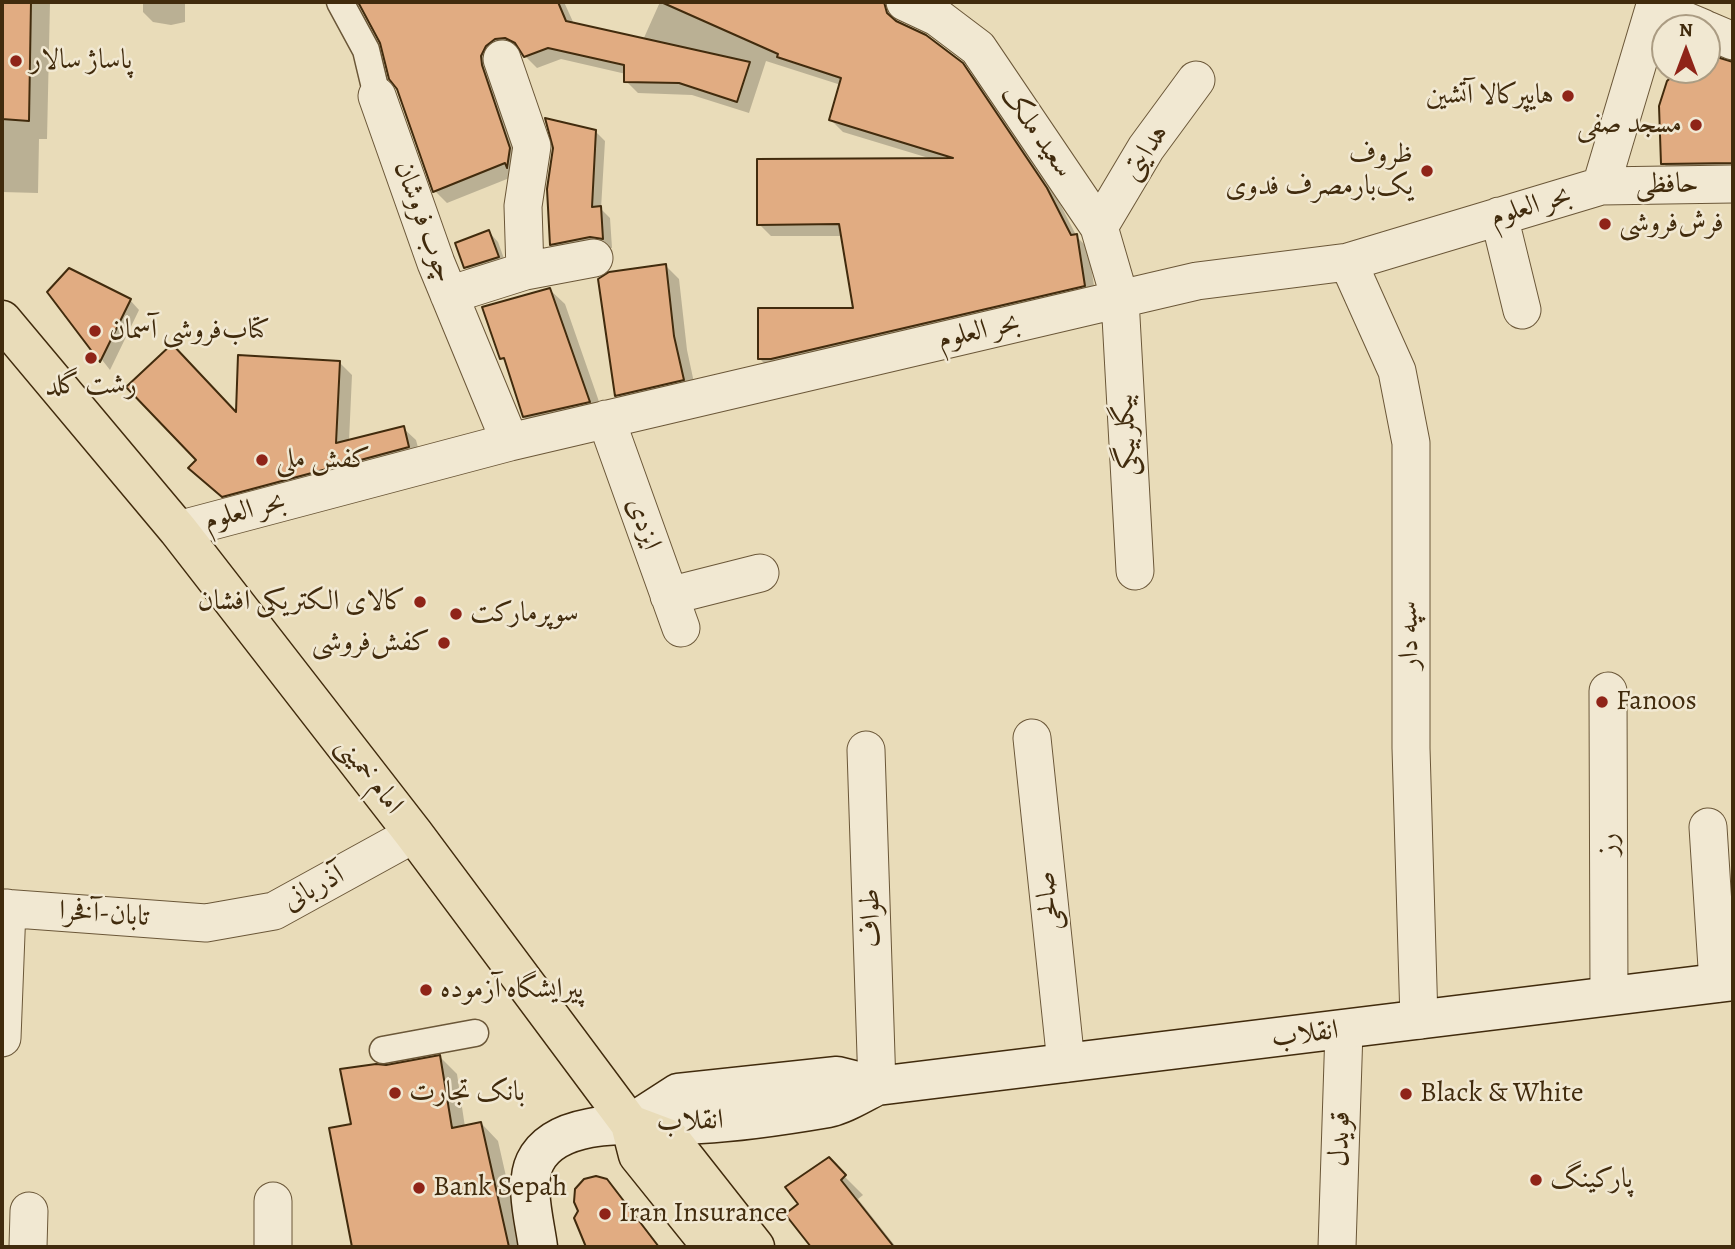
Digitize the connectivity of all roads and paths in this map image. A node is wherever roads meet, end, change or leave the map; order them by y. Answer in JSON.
{"nodes":[{"id":1,"x":340,"y":2,"type":"edge"},
{"id":2,"x":905,"y":2,"type":"edge"},
{"id":3,"x":1656,"y":5,"type":"edge"},
{"id":4,"x":1681,"y":14,"type":"edge"},
{"id":5,"x":502,"y":59,"type":"dead end"},
{"id":6,"x":1196,"y":80,"type":"dead end"},
{"id":7,"x":376,"y":96,"type":"joint"},
{"id":8,"x":1733,"y":184,"type":"edge"},
{"id":9,"x":1601,"y":186,"type":"junction"},
{"id":10,"x":1499,"y":216,"type":"junction"},
{"id":11,"x":1099,"y":227,"type":"junction"},
{"id":12,"x":594,"y":258,"type":"dead end"},
{"id":13,"x":1348,"y":262,"type":"junction"},
{"id":14,"x":524,"y":271,"type":"junction"},
{"id":15,"x":449,"y":295,"type":"junction"},
{"id":16,"x":1119,"y":299,"type":"junction"},
{"id":17,"x":1522,"y":310,"type":"dead end"},
{"id":18,"x":2,"y":321,"type":"edge"},
{"id":19,"x":606,"y":419,"type":"junction"},
{"id":20,"x":510,"y":442,"type":"junction"},
{"id":21,"x":178,"y":530,"type":"junction"},
{"id":22,"x":1135,"y":571,"type":"dead end"},
{"id":23,"x":760,"y":573,"type":"dead end"},
{"id":24,"x":1608,"y":691,"type":"dead end"},
{"id":25,"x":1032,"y":738,"type":"dead end"},
{"id":26,"x":866,"y":751,"type":"dead end"},
{"id":27,"x":1708,"y":827,"type":"dead end"},
{"id":28,"x":414,"y":834,"type":"junction"},
{"id":29,"x":4,"y":908,"type":"edge"},
{"id":30,"x":206,"y":923,"type":"joint"},
{"id":31,"x":1726,"y":982,"type":"edge"},
{"id":32,"x":1609,"y":996,"type":"junction"},
{"id":33,"x":1419,"y":1020,"type":"junction"},
{"id":34,"x":1344,"y":1030,"type":"junction"},
{"id":35,"x":475,"y":1033,"type":"dead end"},
{"id":36,"x":2,"y":1038,"type":"edge"},
{"id":37,"x":383,"y":1049,"type":"dead end"},
{"id":38,"x":1066,"y":1063,"type":"junction"},
{"id":39,"x":877,"y":1086,"type":"junction"},
{"id":40,"x":629,"y":1124,"type":"junction"},
{"id":41,"x":273,"y":1201,"type":"dead end"},
{"id":42,"x":29,"y":1211,"type":"dead end"},
{"id":43,"x":28,"y":1247,"type":"edge"},
{"id":44,"x":273,"y":1247,"type":"edge"},
{"id":45,"x":538,"y":1247,"type":"edge"},
{"id":46,"x":712,"y":1247,"type":"edge"},
{"id":47,"x":755,"y":1247,"type":"edge"},
{"id":48,"x":1337,"y":1247,"type":"edge"}],
"edges":[{"from":1,"to":7,"type":"street","name":"چوب فروشان"},
{"from":2,"to":11,"type":"street","name":"سعید ملک"},
{"from":3,"to":4,"type":"street"},
{"from":3,"to":9,"type":"street","name":"بحر العلوم"},
{"from":5,"to":14,"type":"street"},
{"from":6,"to":11,"type":"street","name":"هدایتی"},
{"from":7,"to":15,"type":"street","name":"چوب فروشان"},
{"from":8,"to":9,"type":"street","name":"حافظی"},
{"from":9,"to":10,"type":"street","name":"بحر العلوم"},
{"from":10,"to":13,"type":"street","name":"بحر العلوم"},
{"from":10,"to":17,"type":"street"},
{"from":11,"to":16,"type":"street","name":"سعید ملک"},
{"from":12,"to":14,"type":"street"},
{"from":13,"to":16,"type":"street","name":"بحر العلوم"},
{"from":13,"to":33,"type":"street","name":"سپه دار"},
{"from":14,"to":15,"type":"street"},
{"from":15,"to":20,"type":"street","name":"چوب فروشان"},
{"from":16,"to":19,"type":"street","name":"بحر العلوم"},
{"from":16,"to":22,"type":"street","name":"بیگلربیگی"},
{"from":18,"to":21,"type":"main road","name":"امام خمینی"},
{"from":19,"to":20,"type":"street","name":"بحر العلوم"},
{"from":19,"to":23,"type":"street","name":"ایزدی"},
{"from":20,"to":21,"type":"street","name":"بحر العلوم"},
{"from":21,"to":28,"type":"main road","name":"امام خمینی"},
{"from":24,"to":32,"type":"street","name":"رز"},
{"from":25,"to":38,"type":"street","name":"صالحی"},
{"from":26,"to":39,"type":"street","name":"طواف"},
{"from":27,"to":31,"type":"street"},
{"from":28,"to":30,"type":"street","name":"آذربانی"},
{"from":28,"to":40,"type":"main road","name":"امام خمینی"},
{"from":29,"to":30,"type":"street","name":"تابان-آفخرا"},
{"from":29,"to":36,"type":"street"},
{"from":31,"to":32,"type":"main road","name":"انقلاب"},
{"from":32,"to":33,"type":"main road","name":"انقلاب"},
{"from":33,"to":34,"type":"main road","name":"انقلاب"},
{"from":34,"to":38,"type":"main road","name":"انقلاب"},
{"from":34,"to":48,"type":"street","name":"قویدل"},
{"from":35,"to":37,"type":"street"},
{"from":38,"to":39,"type":"main road","name":"انقلاب"},
{"from":39,"to":40,"type":"main road","name":"انقلاب"},
{"from":40,"to":45,"type":"main road"},
{"from":40,"to":46,"type":"main road","name":"امام خمینی"},
{"from":40,"to":47,"type":"main road"},
{"from":41,"to":44,"type":"street"},
{"from":42,"to":43,"type":"street"}]}
